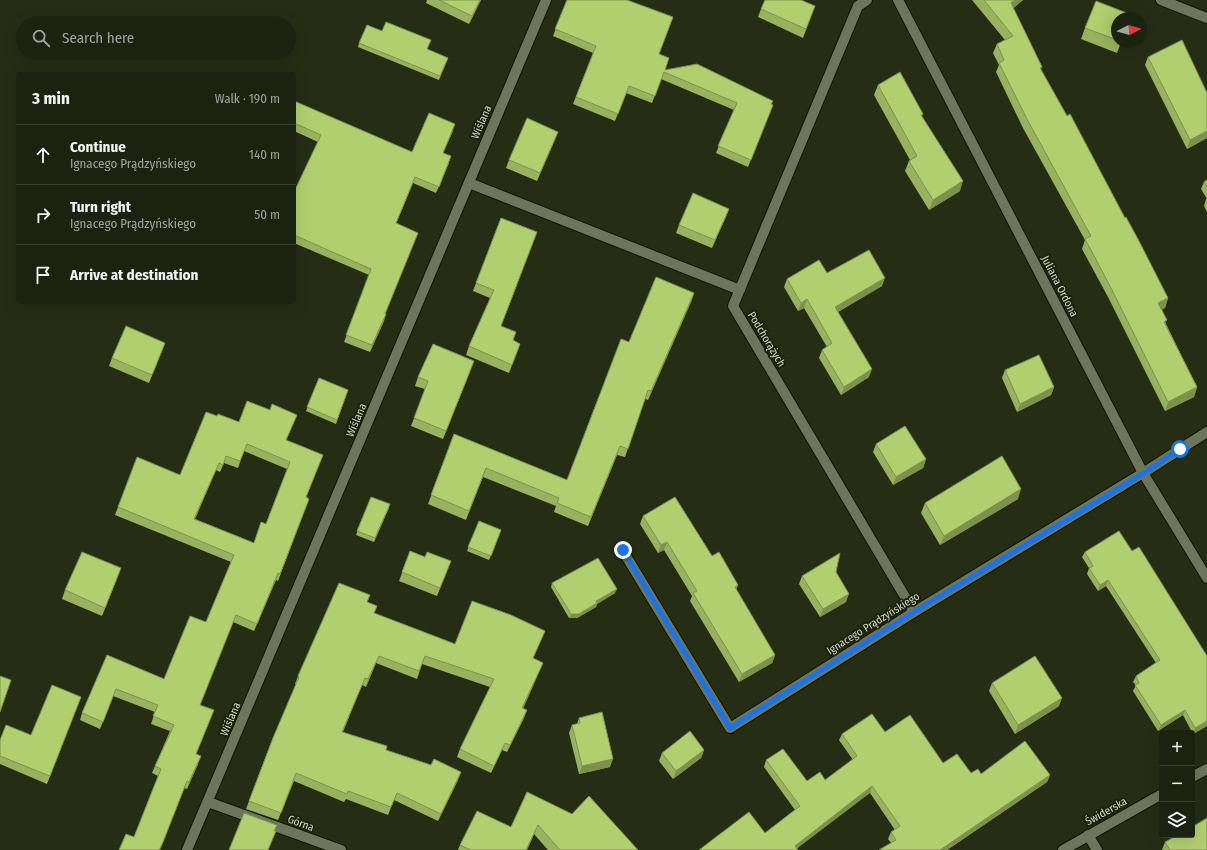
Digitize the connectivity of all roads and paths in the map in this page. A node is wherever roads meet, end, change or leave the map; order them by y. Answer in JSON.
{"nodes":[{"id":1,"x":546,"y":0,"type":"edge"},
{"id":2,"x":867,"y":0,"type":"edge"},
{"id":3,"x":898,"y":0,"type":"edge"},
{"id":4,"x":1161,"y":0,"type":"edge"},
{"id":5,"x":1207,"y":18,"type":"edge"},
{"id":6,"x":469,"y":183,"type":"junction"},
{"id":7,"x":740,"y":290,"type":"junction"},
{"id":8,"x":1207,"y":432,"type":"edge"},
{"id":9,"x":1144,"y":473,"type":"junction"},
{"id":10,"x":623,"y":550,"type":"dead end"},
{"id":11,"x":1207,"y":578,"type":"edge"},
{"id":12,"x":914,"y":612,"type":"junction"},
{"id":13,"x":1207,"y":769,"type":"edge"},
{"id":14,"x":1195,"y":775,"type":"edge"},
{"id":15,"x":1159,"y":796,"type":"edge"},
{"id":16,"x":208,"y":802,"type":"junction"},
{"id":17,"x":1088,"y":835,"type":"junction"},
{"id":18,"x":188,"y":850,"type":"edge"},
{"id":19,"x":341,"y":850,"type":"edge"},
{"id":20,"x":1063,"y":850,"type":"edge"},
{"id":21,"x":1097,"y":850,"type":"edge"}],
"edges":[{"from":1,"to":6,"type":"street","name":"Wiślana"},
{"from":2,"to":7,"type":"street","name":"Podchorążych"},
{"from":3,"to":9,"type":"street","name":"Juliana Ordona"},
{"from":4,"to":5,"type":"street"},
{"from":6,"to":7,"type":"street"},
{"from":6,"to":16,"type":"street","name":"Wiślana"},
{"from":7,"to":12,"type":"street","name":"Podchorążych"},
{"from":8,"to":9,"type":"street","name":"Ignacego Prądzyńskiego"},
{"from":9,"to":11,"type":"street","name":"Juliana Ordona"},
{"from":9,"to":12,"type":"street","name":"Ignacego Prądzyńskiego"},
{"from":10,"to":12,"type":"street","name":"Ignacego Prądzyńskiego"},
{"from":13,"to":14,"type":"street"},
{"from":15,"to":17,"type":"street","name":"Świderska"},
{"from":16,"to":18,"type":"street","name":"Wiślana"},
{"from":16,"to":19,"type":"street","name":"Górna"},
{"from":17,"to":20,"type":"street","name":"Świderska"},
{"from":17,"to":21,"type":"street"}]}
